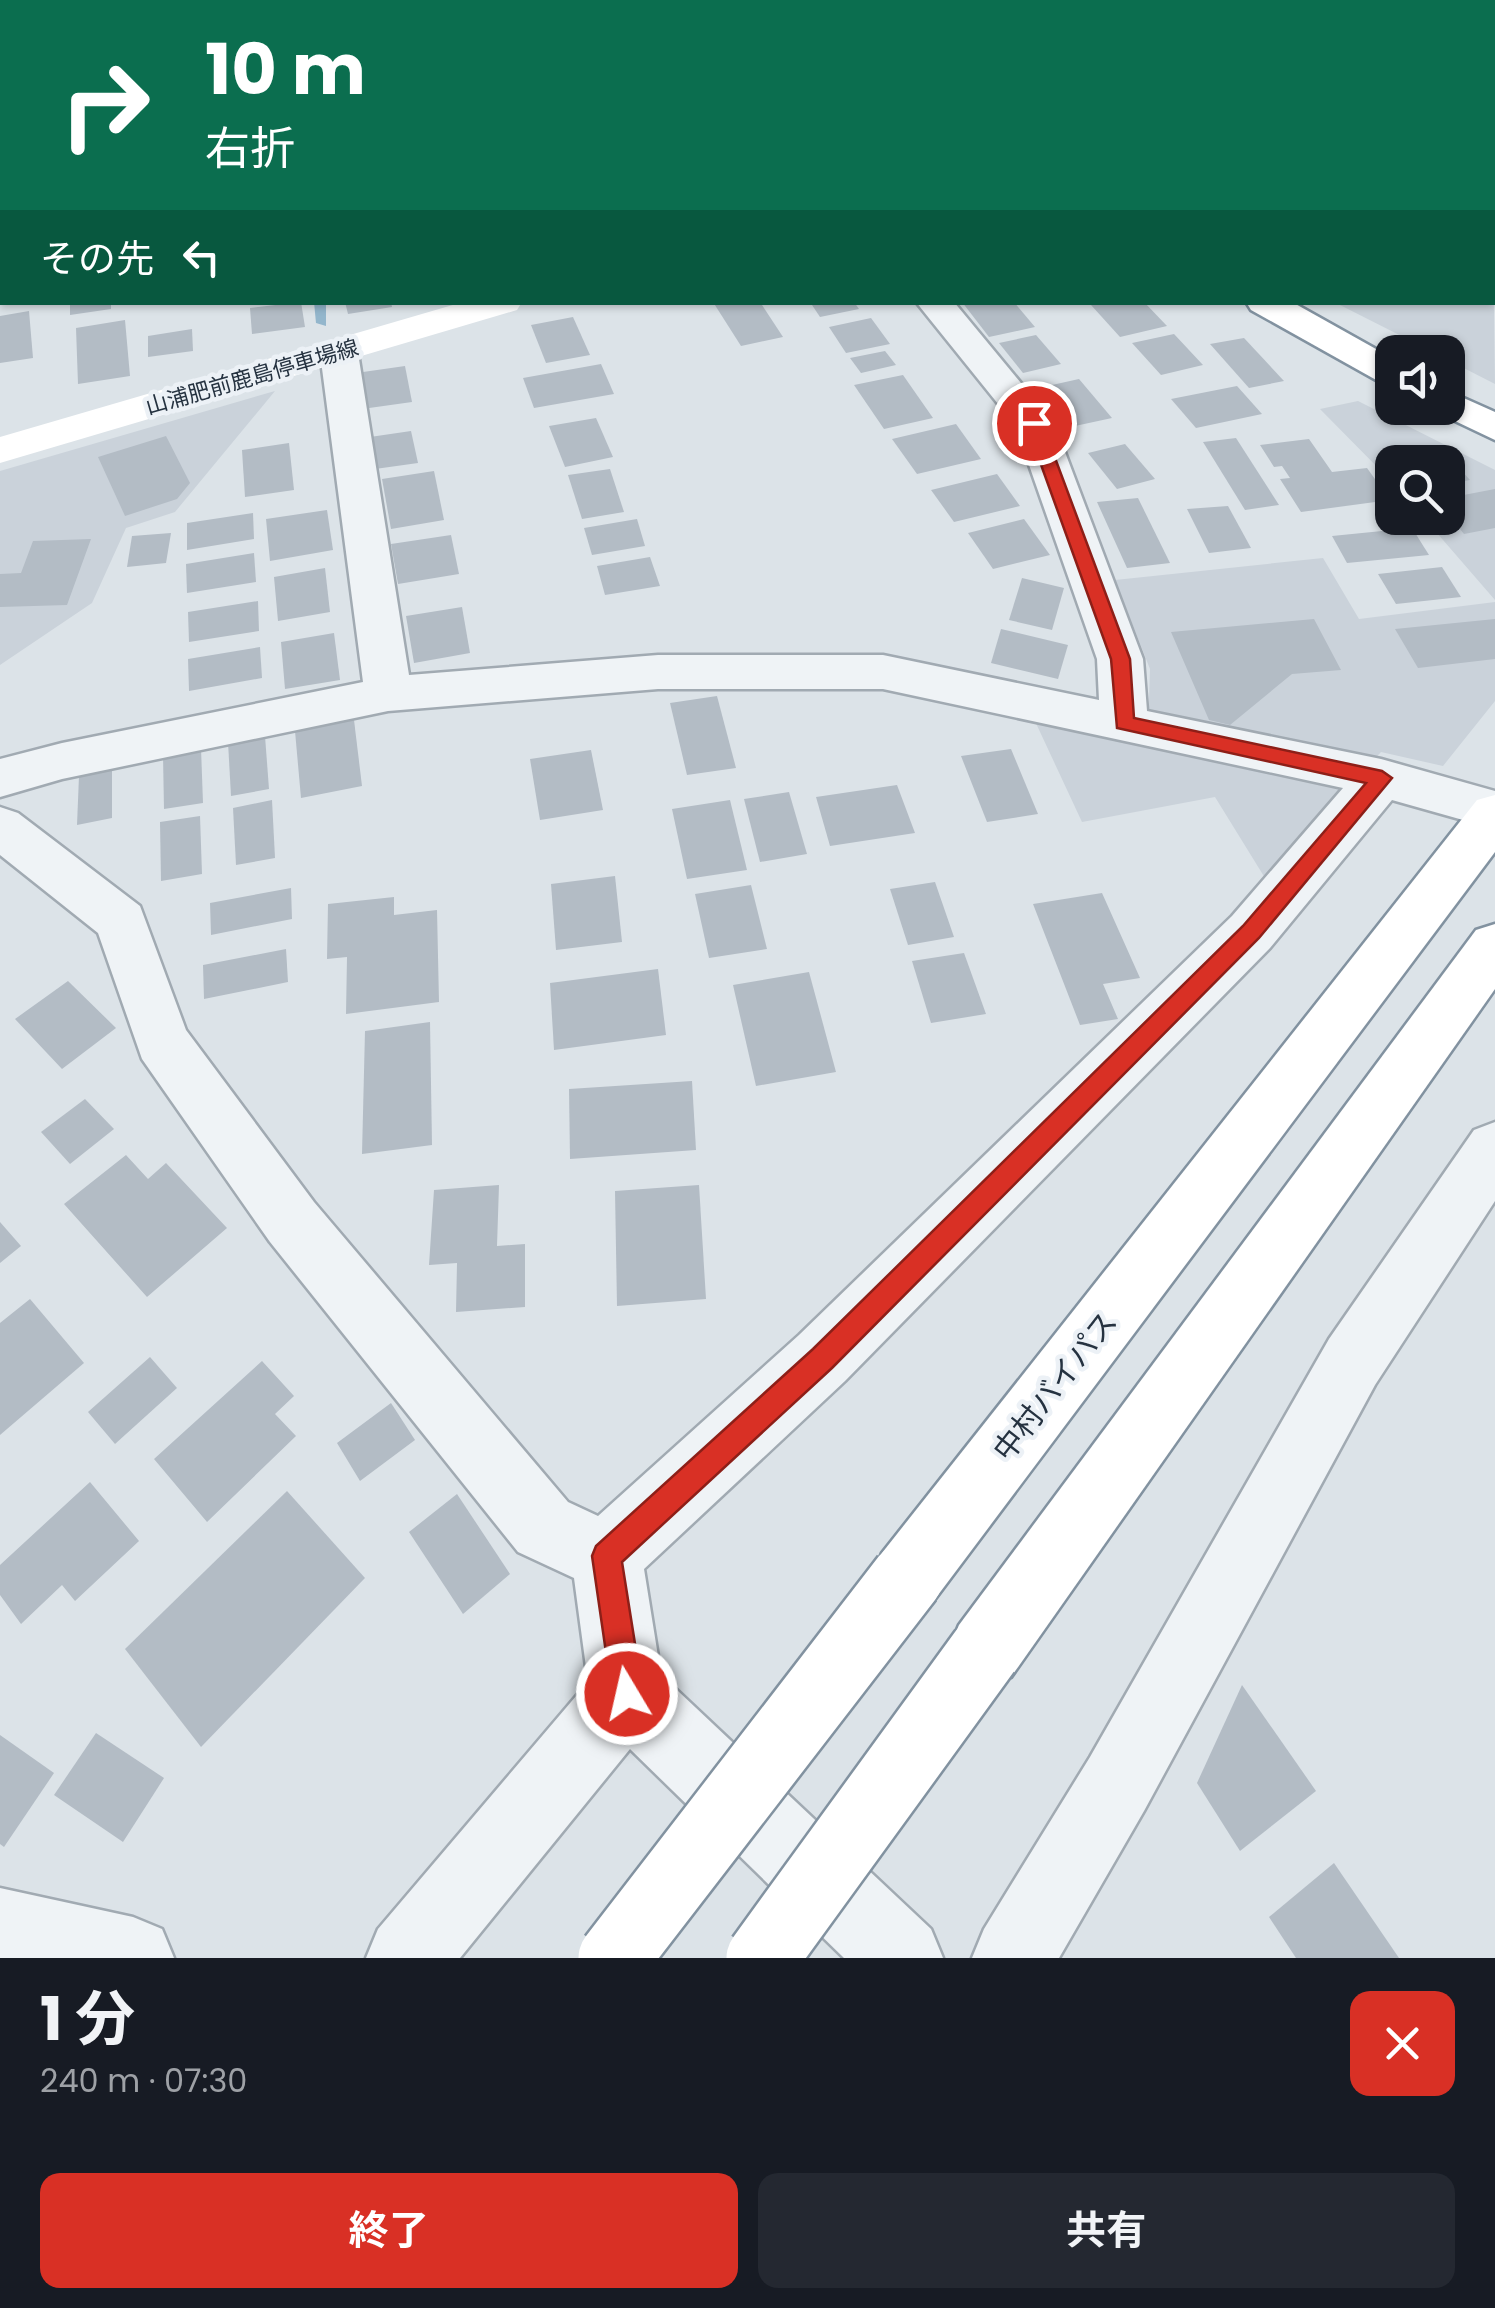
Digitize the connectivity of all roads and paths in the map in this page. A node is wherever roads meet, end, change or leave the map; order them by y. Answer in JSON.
{"nodes":[{"id":1,"x":494,"y":305,"type":"edge"},
{"id":2,"x":936,"y":305,"type":"edge"},
{"id":3,"x":1269,"y":305,"type":"edge"},
{"id":4,"x":339,"y":353,"type":"junction"},
{"id":5,"x":1375,"y":363,"type":"edge"},
{"id":6,"x":1465,"y":411,"type":"edge"},
{"id":7,"x":1495,"y":428,"type":"edge"},
{"id":8,"x":0,"y":450,"type":"edge"},
{"id":9,"x":388,"y":694,"type":"junction"},
{"id":10,"x":1124,"y":723,"type":"junction"},
{"id":11,"x":0,"y":778,"type":"edge"},
{"id":12,"x":1382,"y":778,"type":"junction"},
{"id":13,"x":1495,"y":812,"type":"edge"},
{"id":14,"x":0,"y":827,"type":"edge"},
{"id":15,"x":1495,"y":946,"type":"edge"},
{"id":16,"x":1495,"y":1149,"type":"edge"},
{"id":17,"x":606,"y":1556,"type":"junction"},
{"id":18,"x":627,"y":1694,"type":"junction"},
{"id":19,"x":0,"y":1929,"type":"edge"},
{"id":20,"x":133,"y":1958,"type":"edge"},
{"id":21,"x":407,"y":1958,"type":"edge"},
{"id":22,"x":614,"y":1958,"type":"edge"},
{"id":23,"x":762,"y":1958,"type":"edge"},
{"id":24,"x":902,"y":1958,"type":"edge"},
{"id":25,"x":1013,"y":1958,"type":"edge"}],
"edges":[{"from":1,"to":4,"type":"main road","name":"山浦肥前鹿島停車場線"},
{"from":2,"to":10,"type":"street"},
{"from":3,"to":5,"type":"main road"},
{"from":4,"to":8,"type":"main road","name":"山浦肥前鹿島停車場線"},
{"from":4,"to":9,"type":"street"},
{"from":6,"to":7,"type":"main road"},
{"from":9,"to":10,"type":"street"},
{"from":9,"to":11,"type":"street"},
{"from":10,"to":12,"type":"street"},
{"from":12,"to":13,"type":"street"},
{"from":12,"to":17,"type":"street"},
{"from":13,"to":22,"type":"main road","name":"中村バイパス","bridge":true},
{"from":14,"to":17,"type":"street"},
{"from":15,"to":23,"type":"main road","bridge":true},
{"from":16,"to":25,"type":"street"},
{"from":17,"to":18,"type":"street"},
{"from":18,"to":21,"type":"street"},
{"from":18,"to":24,"type":"street"},
{"from":19,"to":20,"type":"street"}]}
